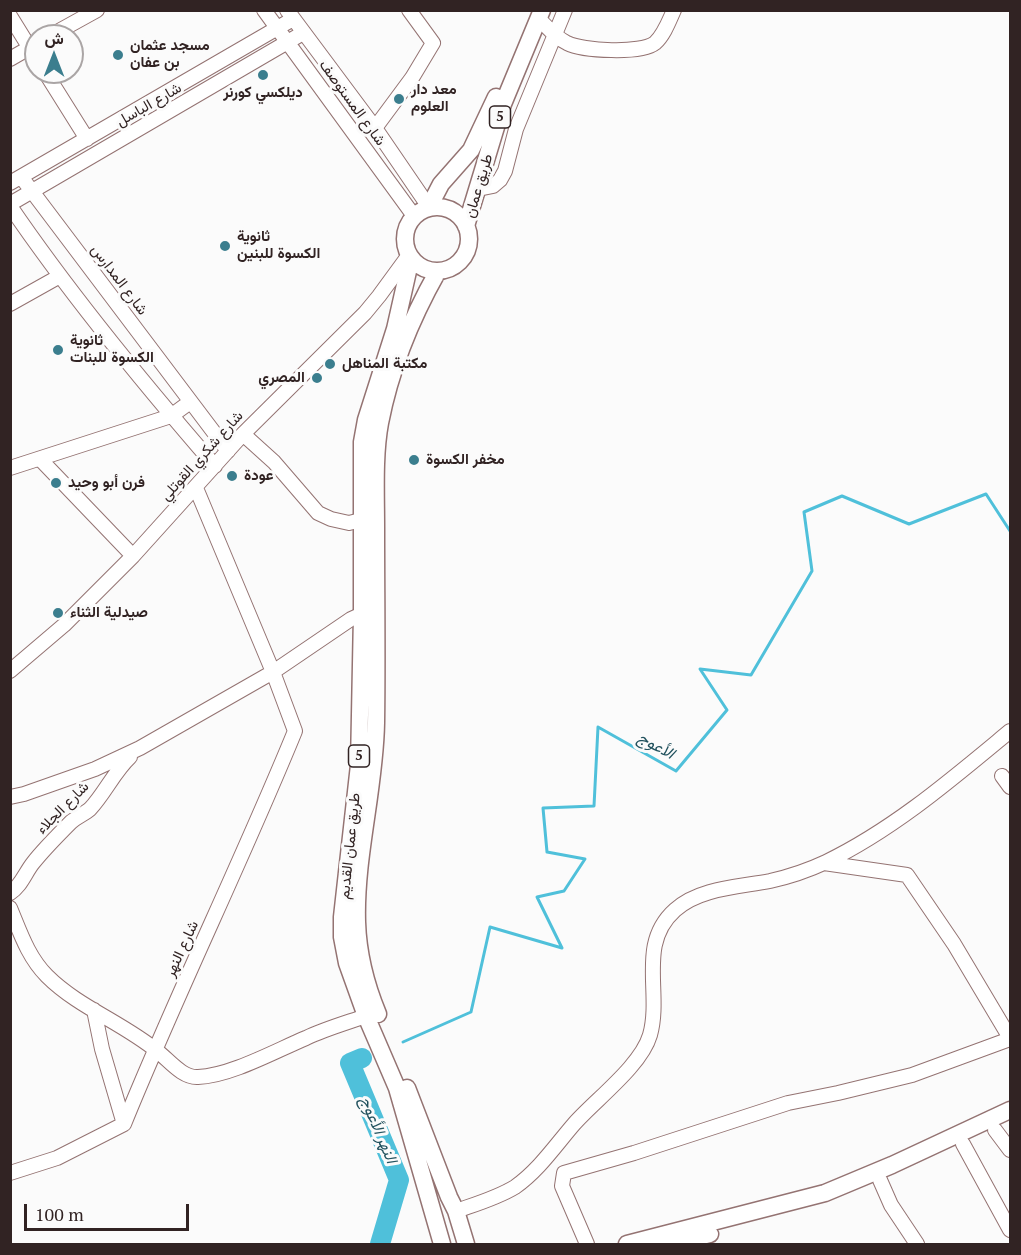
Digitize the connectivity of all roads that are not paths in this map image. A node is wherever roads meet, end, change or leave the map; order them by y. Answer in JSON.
{"nodes":[{"id":1,"x":97,"y":10,"type":"edge"},
{"id":2,"x":264,"y":10,"type":"edge"},
{"id":3,"x":409,"y":10,"type":"edge"},
{"id":4,"x":565,"y":10,"type":"edge"},
{"id":5,"x":674,"y":10,"type":"edge"},
{"id":6,"x":536,"y":12,"type":"edge"},
{"id":7,"x":290,"y":15,"type":"edge"},
{"id":8,"x":10,"y":16,"type":"edge"},
{"id":9,"x":72,"y":24,"type":"edge"},
{"id":10,"x":277,"y":27,"type":"junction"},
{"id":11,"x":303,"y":33,"type":"junction"},
{"id":12,"x":555,"y":34,"type":"junction"},
{"id":13,"x":24,"y":36,"type":"edge"},
{"id":14,"x":288,"y":43,"type":"junction"},
{"id":15,"x":53,"y":84,"type":"edge"},
{"id":16,"x":497,"y":126,"type":"junction"},
{"id":17,"x":375,"y":128,"type":"junction"},
{"id":18,"x":514,"y":135,"type":"junction"},
{"id":19,"x":87,"y":139,"type":"junction"},
{"id":20,"x":16,"y":181,"type":"edge"},
{"id":21,"x":478,"y":189,"type":"junction"},
{"id":22,"x":32,"y":193,"type":"junction"},
{"id":23,"x":10,"y":205,"type":"edge"},
{"id":24,"x":429,"y":207,"type":"junction"},
{"id":25,"x":414,"y":216,"type":"junction"},
{"id":26,"x":466,"y":226,"type":"junction"},
{"id":27,"x":17,"y":228,"type":"edge"},
{"id":28,"x":410,"y":256,"type":"junction"},
{"id":29,"x":438,"y":271,"type":"junction"},
{"id":30,"x":60,"y":276,"type":"junction"},
{"id":31,"x":10,"y":304,"type":"edge"},
{"id":32,"x":190,"y":402,"type":"junction"},
{"id":33,"x":171,"y":416,"type":"junction"},
{"id":34,"x":243,"y":434,"type":"junction"},
{"id":35,"x":228,"y":451,"type":"junction"},
{"id":36,"x":40,"y":459,"type":"junction"},
{"id":37,"x":215,"y":466,"type":"junction"},
{"id":38,"x":10,"y":468,"type":"edge"},
{"id":39,"x":196,"y":488,"type":"junction"},
{"id":40,"x":361,"y":520,"type":"junction"},
{"id":41,"x":133,"y":556,"type":"junction"},
{"id":42,"x":362,"y":614,"type":"junction"},
{"id":43,"x":10,"y":671,"type":"edge"},
{"id":44,"x":273,"y":672,"type":"junction"},
{"id":45,"x":1011,"y":731,"type":"edge"},
{"id":46,"x":140,"y":748,"type":"junction"},
{"id":47,"x":10,"y":797,"type":"edge"},
{"id":48,"x":824,"y":863,"type":"junction"},
{"id":49,"x":10,"y":893,"type":"edge"},
{"id":50,"x":10,"y":908,"type":"edge"},
{"id":51,"x":94,"y":1010,"type":"junction"},
{"id":52,"x":366,"y":1016,"type":"junction"},
{"id":53,"x":1011,"y":1038,"type":"edge"},
{"id":54,"x":155,"y":1049,"type":"junction"},
{"id":55,"x":1011,"y":1110,"type":"edge"},
{"id":56,"x":1011,"y":1121,"type":"edge"},
{"id":57,"x":124,"y":1124,"type":"junction"},
{"id":58,"x":995,"y":1130,"type":"junction"},
{"id":59,"x":963,"y":1144,"type":"junction"},
{"id":60,"x":1011,"y":1150,"type":"edge"},
{"id":61,"x":10,"y":1173,"type":"edge"},
{"id":62,"x":880,"y":1180,"type":"junction"},
{"id":63,"x":456,"y":1211,"type":"junction"},
{"id":64,"x":1011,"y":1230,"type":"edge"},
{"id":65,"x":681,"y":1240,"type":"edge"},
{"id":66,"x":442,"y":1245,"type":"edge"},
{"id":67,"x":466,"y":1245,"type":"edge"},
{"id":68,"x":587,"y":1245,"type":"edge"},
{"id":69,"x":627,"y":1245,"type":"edge"},
{"id":70,"x":917,"y":1245,"type":"edge"}],
"edges":[{"from":1,"to":9,"type":"street"},
{"from":2,"to":10,"type":"street","name":"شارع المستوصف"},
{"from":3,"to":17,"type":"street"},
{"from":4,"to":12,"type":"street"},
{"from":5,"to":12,"type":"street"},
{"from":6,"to":12,"type":"street"},
{"from":6,"to":16,"type":"main road","name":"طريق عمان","number":"5"},
{"from":6,"to":24,"type":"main road","name":"طريق عمان","number":"5"},
{"from":7,"to":10,"type":"street","name":"شارع الباسل"},
{"from":7,"to":11,"type":"street","name":"شارع المستوصف"},
{"from":8,"to":13,"type":"street"},
{"from":10,"to":14,"type":"street","name":"شارع المستوصف"},
{"from":10,"to":19,"type":"street","name":"شارع الباسل"},
{"from":11,"to":14,"type":"street","name":"شارع الباسل"},
{"from":11,"to":17,"type":"street","name":"شارع المستوصف"},
{"from":12,"to":18,"type":"street"},
{"from":14,"to":22,"type":"street","name":"شارع الباسل"},
{"from":14,"to":25,"type":"street","name":"شارع المستوصف"},
{"from":15,"to":19,"type":"street"},
{"from":16,"to":18,"type":"street"},
{"from":16,"to":21,"type":"main road","name":"طريق عمان","number":"5"},
{"from":17,"to":24,"type":"street","name":"شارع المستوصف"},
{"from":18,"to":21,"type":"street"},
{"from":19,"to":20,"type":"street","name":"شارع الباسل"},
{"from":20,"to":22,"type":"street","name":"شارع المدارس"},
{"from":21,"to":26,"type":"main road","name":"طريق عمان","number":"5"},
{"from":22,"to":23,"type":"street","name":"شارع الباسل"},
{"from":22,"to":32,"type":"street","name":"شارع المدارس"},
{"from":23,"to":27,"type":"street"},
{"from":24,"to":25,"type":"main road"},
{"from":24,"to":26,"type":"main road"},
{"from":25,"to":28,"type":"main road"},
{"from":26,"to":29,"type":"main road"},
{"from":27,"to":30,"type":"street"},
{"from":28,"to":29,"type":"main road"},
{"from":28,"to":34,"type":"street","name":"شارع شكري القوتلي"},
{"from":28,"to":40,"type":"main road","name":"طريق عمان القديم","number":"5"},
{"from":29,"to":63,"type":"main road","name":"طريق عمان القديم","number":"5"},
{"from":30,"to":31,"type":"street"},
{"from":30,"to":33,"type":"street"},
{"from":32,"to":33,"type":"street"},
{"from":32,"to":35,"type":"street","name":"شارع المدارس"},
{"from":33,"to":36,"type":"street"},
{"from":33,"to":37,"type":"street"},
{"from":34,"to":35,"type":"street","name":"شارع شكري القوتلي"},
{"from":34,"to":40,"type":"street"},
{"from":35,"to":37,"type":"street","name":"شارع شكري القوتلي"},
{"from":36,"to":38,"type":"street"},
{"from":36,"to":41,"type":"street"},
{"from":37,"to":39,"type":"street","name":"شارع شكري القوتلي"},
{"from":39,"to":41,"type":"street","name":"شارع شكري القوتلي"},
{"from":39,"to":44,"type":"street","name":"شارع النهر"},
{"from":40,"to":42,"type":"main road","name":"طريق عمان القديم","number":"5"},
{"from":41,"to":43,"type":"street","name":"شارع شكري القوتلي"},
{"from":42,"to":44,"type":"street"},
{"from":42,"to":52,"type":"main road","name":"طريق عمان القديم","number":"5"},
{"from":44,"to":46,"type":"street"},
{"from":44,"to":54,"type":"street","name":"شارع النهر"},
{"from":45,"to":48,"type":"street"},
{"from":46,"to":47,"type":"street"},
{"from":46,"to":49,"type":"street","name":"شارع الجلاء"},
{"from":48,"to":53,"type":"street"},
{"from":48,"to":63,"type":"street"},
{"from":50,"to":51,"type":"street"},
{"from":51,"to":54,"type":"street"},
{"from":51,"to":57,"type":"street"},
{"from":52,"to":54,"type":"street"},
{"from":52,"to":66,"type":"main road","name":"طريق عمان القديم","number":"5"},
{"from":53,"to":68,"type":"street"},
{"from":54,"to":57,"type":"street","name":"شارع النهر"},
{"from":55,"to":65,"type":"main road"},
{"from":56,"to":58,"type":"main road"},
{"from":57,"to":61,"type":"street"},
{"from":58,"to":59,"type":"main road"},
{"from":58,"to":60,"type":"street"},
{"from":59,"to":62,"type":"main road"},
{"from":59,"to":64,"type":"street"},
{"from":62,"to":65,"type":"main road"},
{"from":62,"to":70,"type":"street"},
{"from":63,"to":67,"type":"main road","name":"طريق عمان القديم","number":"5"},
{"from":65,"to":69,"type":"main road"}]}
